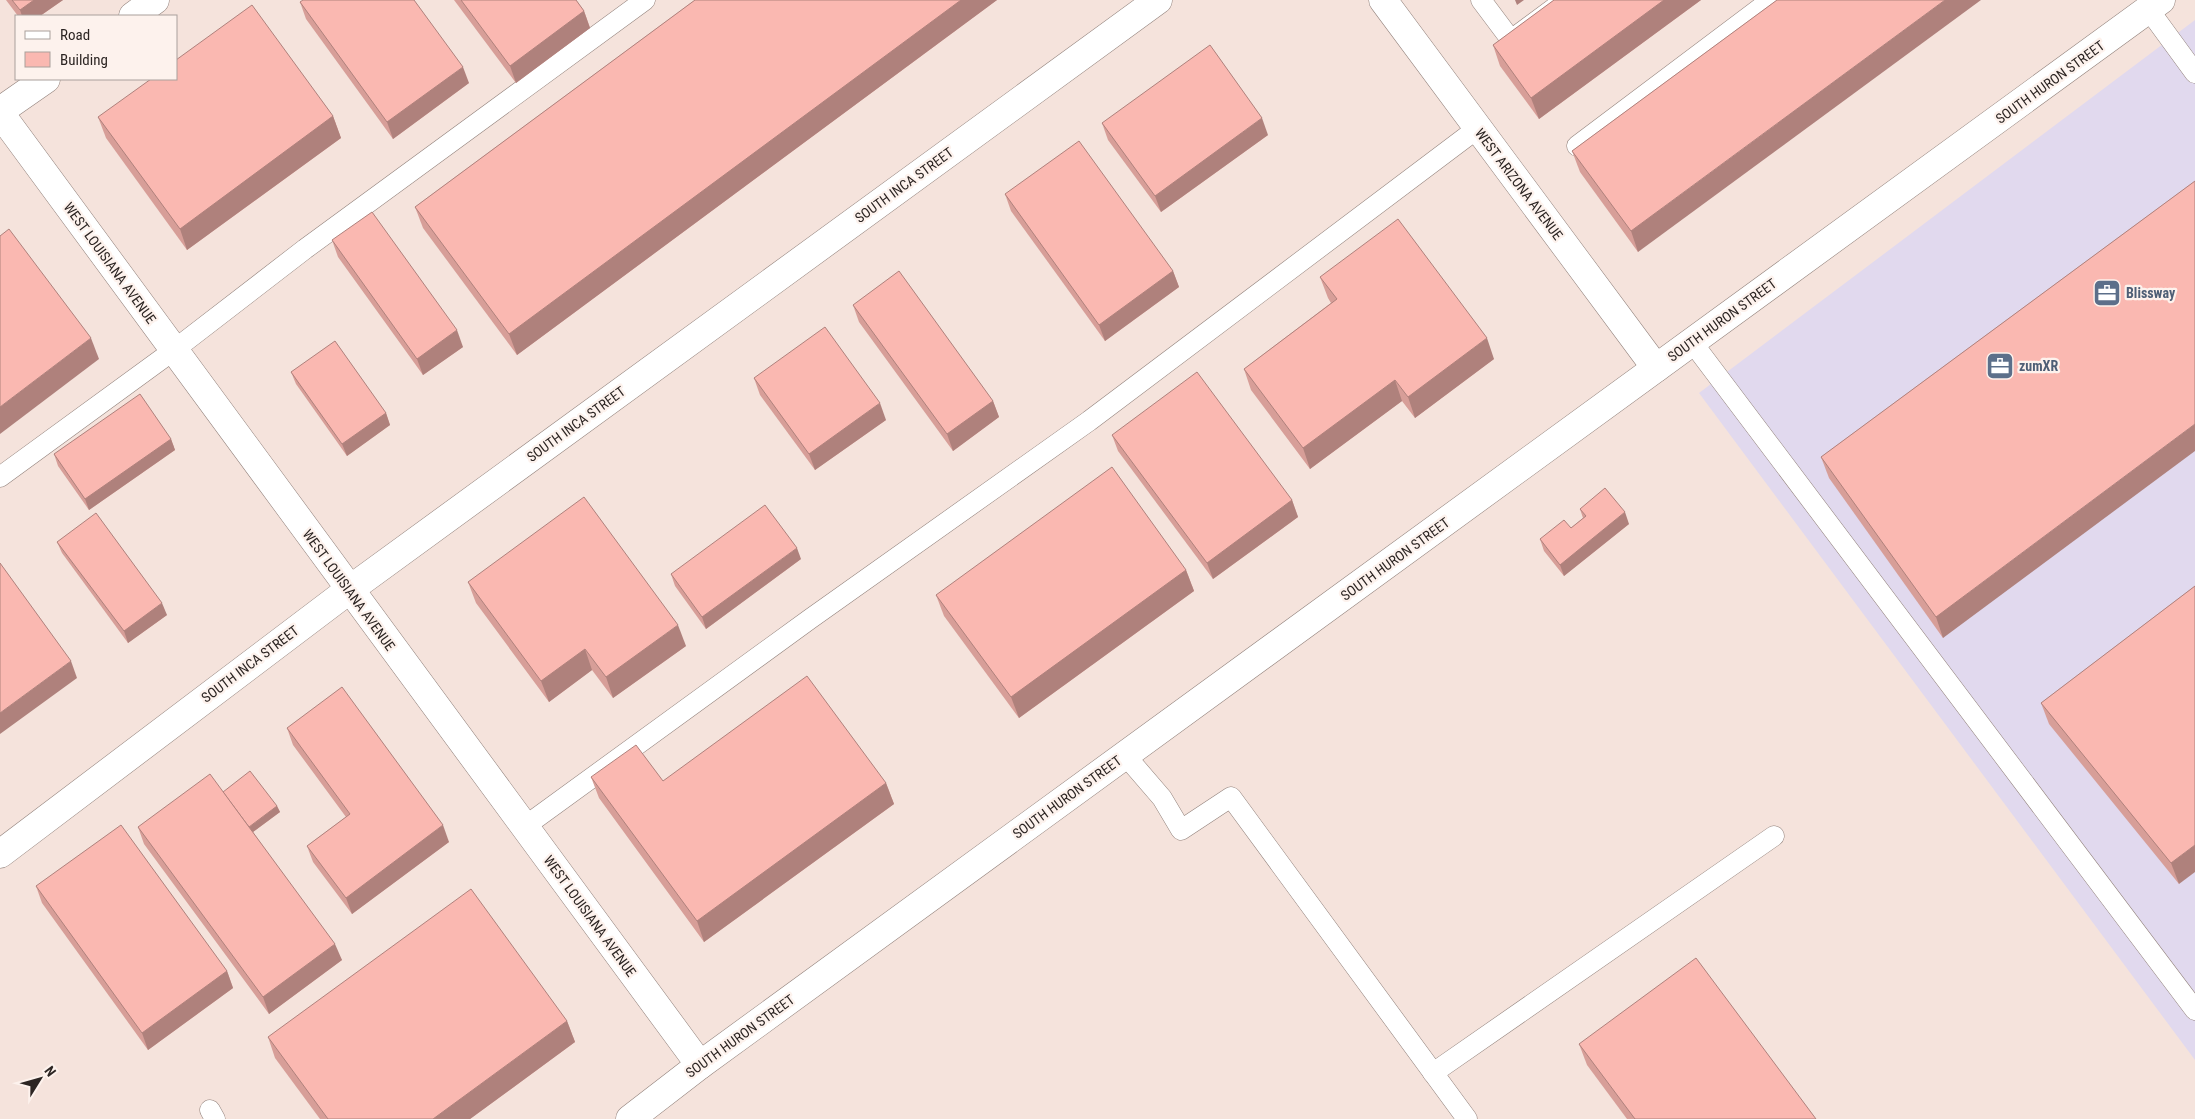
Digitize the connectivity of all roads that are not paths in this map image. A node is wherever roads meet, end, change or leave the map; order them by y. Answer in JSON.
{"nodes":[{"id":1,"x":155,"y":0,"type":"edge"},
{"id":2,"x":645,"y":0,"type":"edge"},
{"id":3,"x":1158,"y":0,"type":"edge"},
{"id":4,"x":1383,"y":0,"type":"edge"},
{"id":5,"x":1481,"y":0,"type":"edge"},
{"id":6,"x":1565,"y":0,"type":"edge"},
{"id":7,"x":1771,"y":0,"type":"edge"},
{"id":8,"x":2155,"y":5,"type":"edge"},
{"id":9,"x":134,"y":15,"type":"edge"},
{"id":10,"x":2195,"y":73,"type":"edge"},
{"id":11,"x":45,"y":80,"type":"edge"},
{"id":12,"x":0,"y":112,"type":"edge"},
{"id":13,"x":1478,"y":128,"type":"junction"},
{"id":14,"x":1577,"y":146,"type":"edge"},
{"id":15,"x":1692,"y":342,"type":"junction"},
{"id":16,"x":174,"y":350,"type":"junction"},
{"id":17,"x":1656,"y":368,"type":"junction"},
{"id":18,"x":0,"y":477,"type":"edge"},
{"id":19,"x":349,"y":590,"type":"junction"},
{"id":20,"x":1125,"y":755,"type":"junction"},
{"id":21,"x":524,"y":827,"type":"junction"},
{"id":22,"x":1774,"y":836,"type":"dead end"},
{"id":23,"x":0,"y":854,"type":"edge"},
{"id":24,"x":2195,"y":1010,"type":"edge"},
{"id":25,"x":700,"y":1066,"type":"junction"},
{"id":26,"x":1433,"y":1073,"type":"junction"},
{"id":27,"x":630,"y":1119,"type":"edge"},
{"id":28,"x":1467,"y":1119,"type":"edge"}],
"edges":[{"from":1,"to":9,"type":"street"},
{"from":2,"to":16,"type":"lane"},
{"from":3,"to":19,"type":"street","name":"SOUTH INCA STREET"},
{"from":4,"to":13,"type":"street","name":"WEST ARIZONA AVENUE"},
{"from":5,"to":6,"type":"lane"},
{"from":7,"to":14,"type":"lane"},
{"from":8,"to":10,"type":"lane"},
{"from":8,"to":15,"type":"street","name":"SOUTH HURON STREET"},
{"from":11,"to":12,"type":"street"},
{"from":12,"to":16,"type":"street","name":"WEST LOUISIANA AVENUE"},
{"from":13,"to":17,"type":"street","name":"WEST ARIZONA AVENUE"},
{"from":13,"to":21,"type":"lane"},
{"from":15,"to":17,"type":"street","name":"SOUTH HURON STREET"},
{"from":15,"to":24,"type":"lane"},
{"from":16,"to":18,"type":"lane"},
{"from":16,"to":19,"type":"street","name":"WEST LOUISIANA AVENUE"},
{"from":17,"to":20,"type":"street","name":"SOUTH HURON STREET"},
{"from":19,"to":21,"type":"street","name":"WEST LOUISIANA AVENUE"},
{"from":19,"to":23,"type":"street","name":"SOUTH INCA STREET"},
{"from":20,"to":25,"type":"street","name":"SOUTH HURON STREET"},
{"from":20,"to":26,"type":"lane"},
{"from":21,"to":25,"type":"street","name":"WEST LOUISIANA AVENUE"},
{"from":22,"to":26,"type":"lane"},
{"from":25,"to":27,"type":"street","name":"SOUTH HURON STREET"},
{"from":26,"to":28,"type":"lane"}]}
